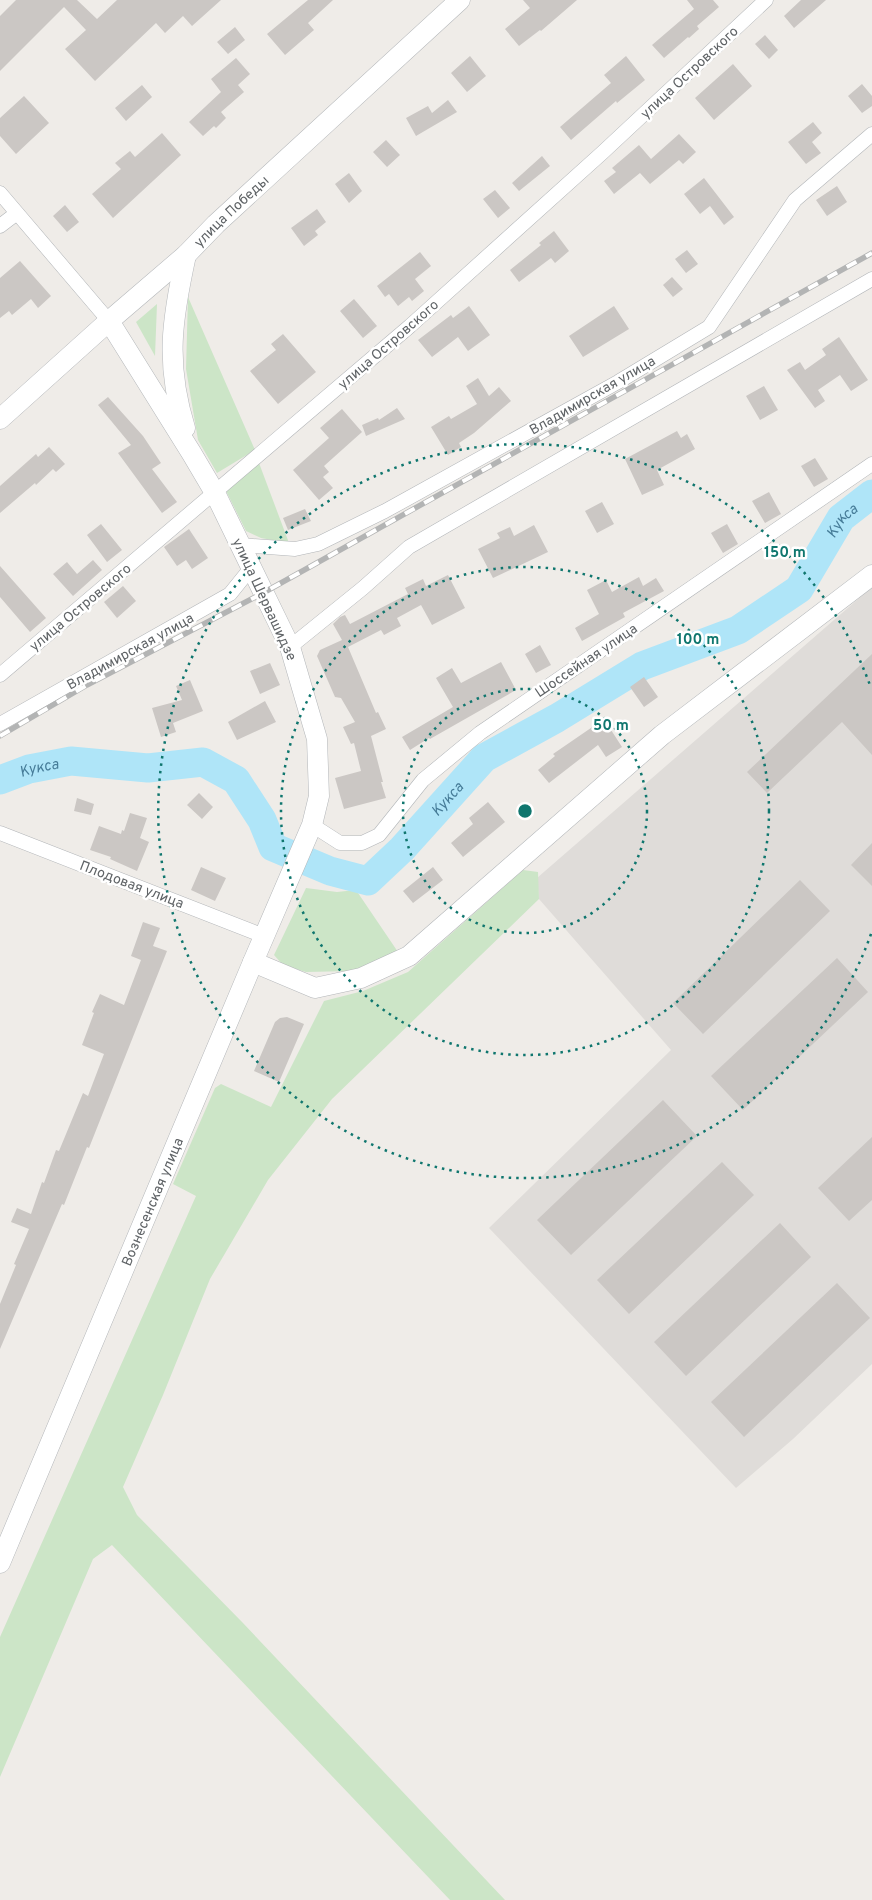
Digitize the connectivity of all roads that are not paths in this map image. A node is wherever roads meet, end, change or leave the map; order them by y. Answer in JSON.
{"nodes":[{"id":1,"x":460,"y":0,"type":"edge"},
{"id":2,"x":766,"y":0,"type":"edge"},
{"id":3,"x":872,"y":134,"type":"edge"},
{"id":4,"x":0,"y":193,"type":"edge"},
{"id":5,"x":16,"y":213,"type":"junction"},
{"id":6,"x":0,"y":226,"type":"edge"},
{"id":7,"x":186,"y":255,"type":"junction"},
{"id":8,"x":872,"y":280,"type":"edge"},
{"id":9,"x":109,"y":320,"type":"junction"},
{"id":10,"x":0,"y":420,"type":"edge"},
{"id":11,"x":192,"y":454,"type":"junction"},
{"id":12,"x":872,"y":464,"type":"edge"},
{"id":13,"x":215,"y":493,"type":"junction"},
{"id":14,"x":240,"y":545,"type":"junction"},
{"id":15,"x":250,"y":568,"type":"junction"},
{"id":16,"x":872,"y":575,"type":"edge"},
{"id":17,"x":290,"y":646,"type":"junction"},
{"id":18,"x":0,"y":675,"type":"edge"},
{"id":19,"x":0,"y":724,"type":"edge"},
{"id":20,"x":310,"y":832,"type":"junction"},
{"id":21,"x":0,"y":833,"type":"edge"},
{"id":22,"x":264,"y":936,"type":"junction"},
{"id":23,"x":253,"y":962,"type":"junction"},
{"id":24,"x":0,"y":1564,"type":"edge"}],
"edges":[{"from":1,"to":7,"type":"street","name":"улица Победы"},
{"from":2,"to":13,"type":"street","name":"улица Островского"},
{"from":3,"to":14,"type":"street","name":"Владимирская улица"},
{"from":4,"to":5,"type":"street","name":"улица Шервашидзе"},
{"from":5,"to":6,"type":"street"},
{"from":5,"to":9,"type":"street","name":"улица Шервашидзе"},
{"from":7,"to":9,"type":"street","name":"улица Победы"},
{"from":7,"to":11,"type":"street","name":"улица Шервашидзе"},
{"from":8,"to":17,"type":"street"},
{"from":9,"to":10,"type":"street","name":"улица Победы"},
{"from":9,"to":11,"type":"street","name":"улица Шервашидзе"},
{"from":11,"to":13,"type":"street","name":"улица Шервашидзе"},
{"from":12,"to":20,"type":"street","name":"Шоссейная улица"},
{"from":13,"to":14,"type":"street","name":"улица Шервашидзе"},
{"from":13,"to":18,"type":"street","name":"улица Островского"},
{"from":14,"to":15,"type":"street","name":"улица Шервашидзе"},
{"from":15,"to":17,"type":"street","name":"улица Шервашидзе"},
{"from":15,"to":19,"type":"street","name":"Владимирская улица"},
{"from":16,"to":23,"type":"street"},
{"from":17,"to":20,"type":"street","name":"улица Шервашидзе"},
{"from":20,"to":22,"type":"street","name":"Вознесенская улица"},
{"from":21,"to":22,"type":"street","name":"Плодовая улица"},
{"from":22,"to":23,"type":"street","name":"Вознесенская улица"},
{"from":23,"to":24,"type":"street","name":"Вознесенская улица"}]}
